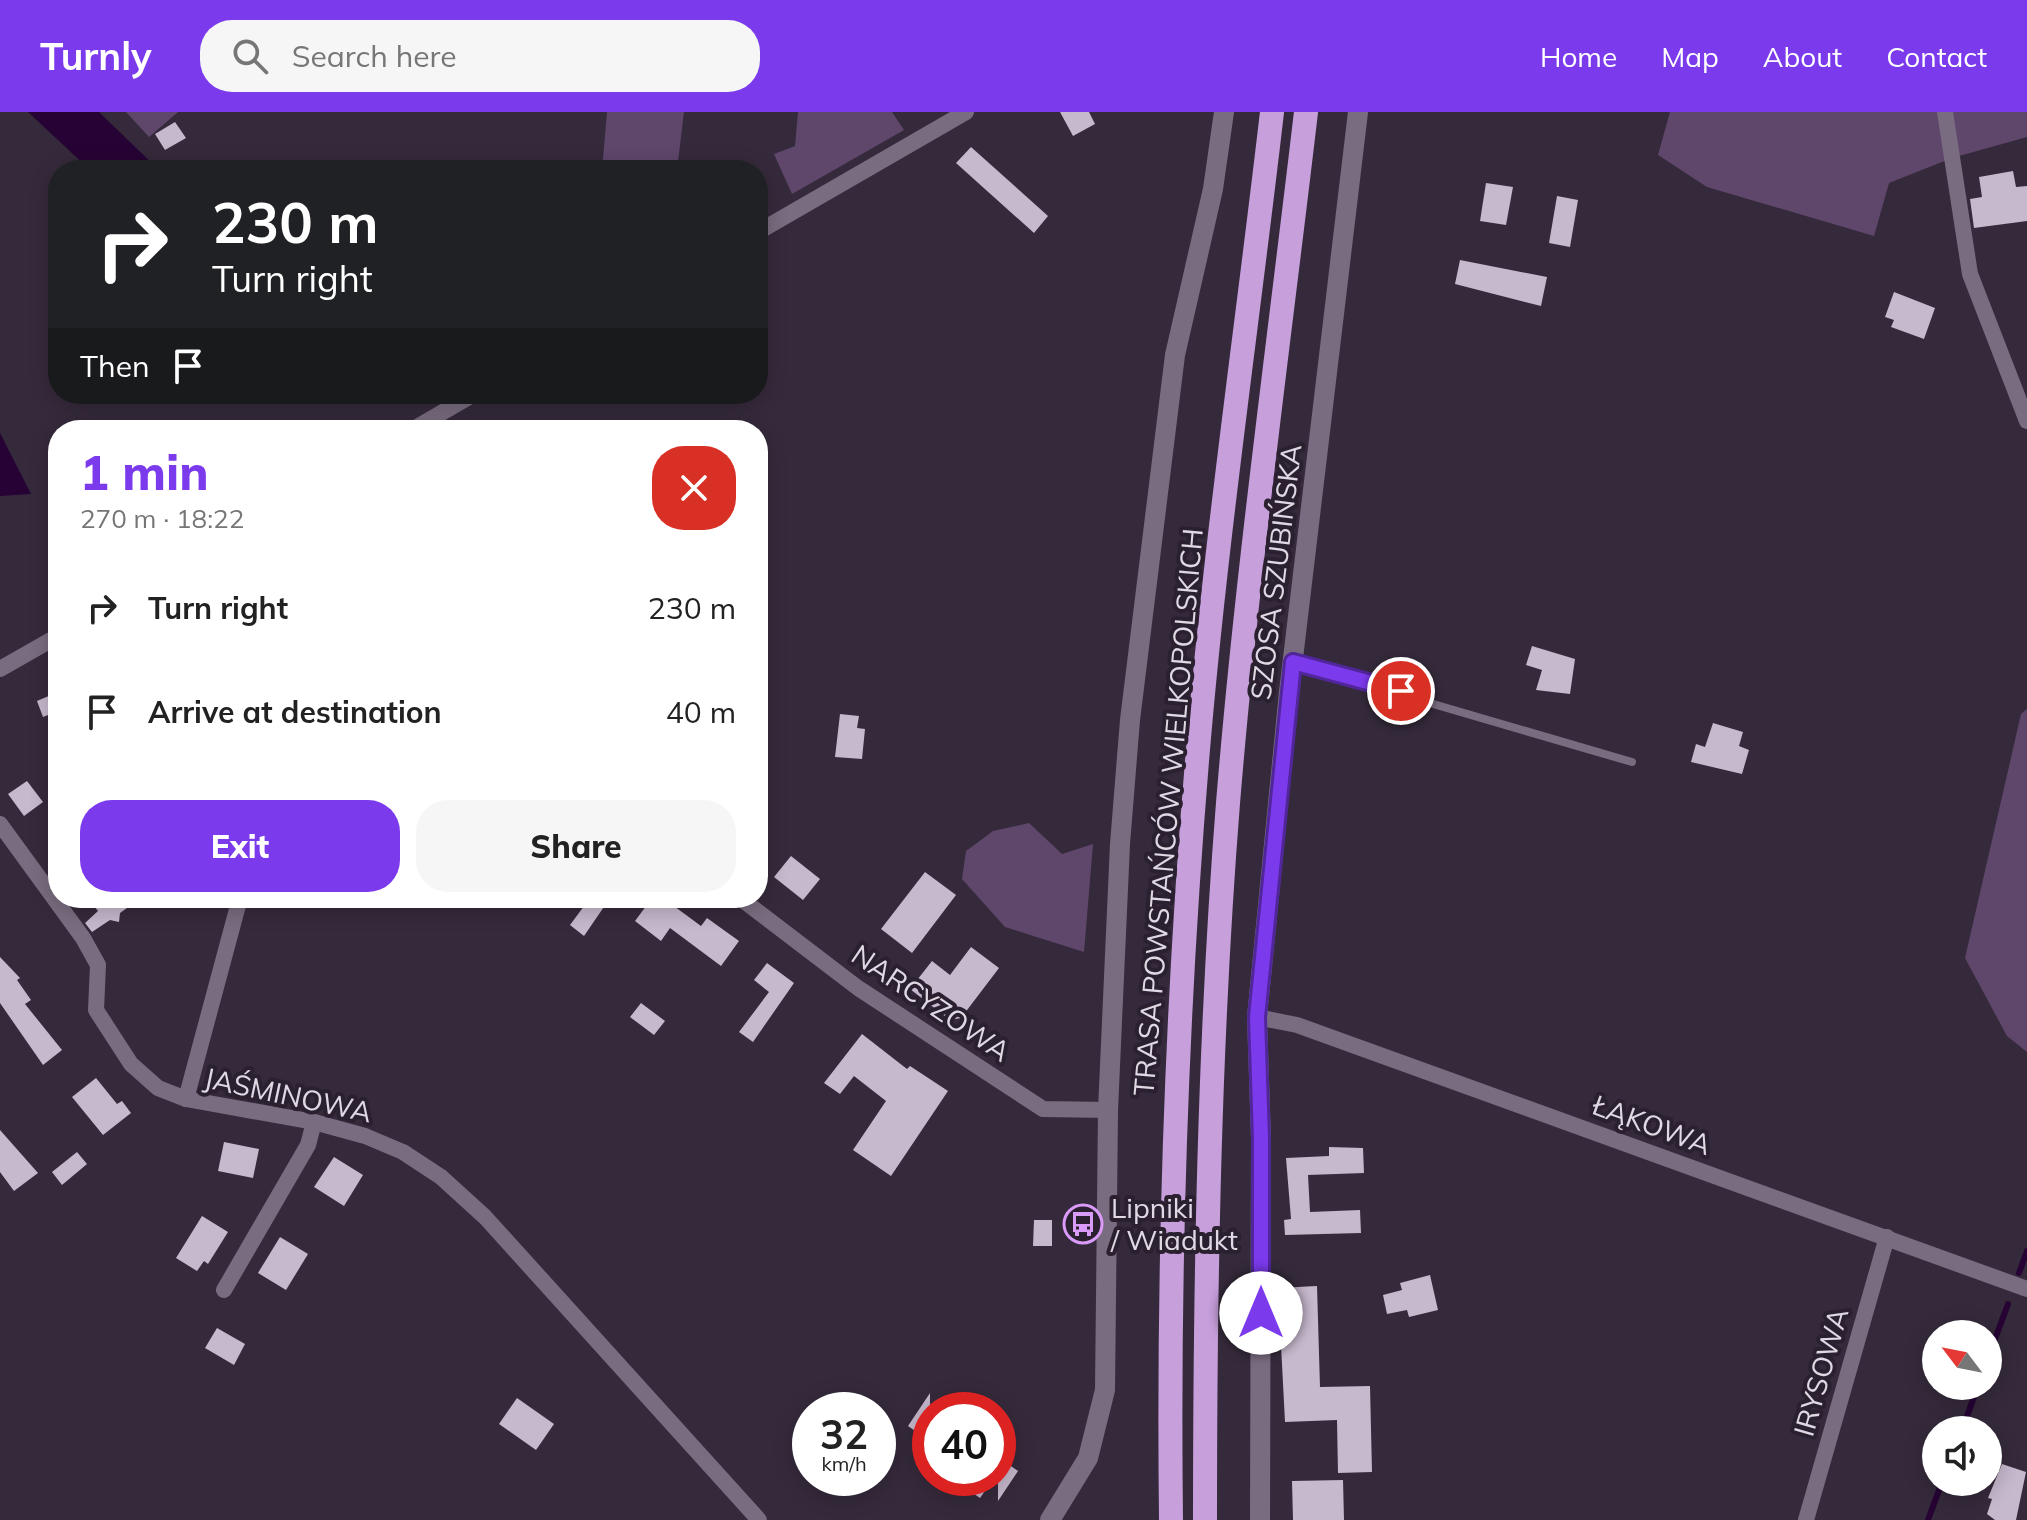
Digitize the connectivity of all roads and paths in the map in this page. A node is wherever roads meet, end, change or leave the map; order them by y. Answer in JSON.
{"nodes":[{"id":1,"x":966,"y":112,"type":"edge"},
{"id":2,"x":1224,"y":112,"type":"edge"},
{"id":3,"x":1272,"y":112,"type":"edge"},
{"id":4,"x":1306,"y":112,"type":"edge"},
{"id":5,"x":1358,"y":112,"type":"edge"},
{"id":6,"x":1945,"y":112,"type":"edge"},
{"id":7,"x":768,"y":226,"type":"edge"},
{"id":8,"x":457,"y":404,"type":"edge"},
{"id":9,"x":429,"y":420,"type":"edge"},
{"id":10,"x":2027,"y":421,"type":"edge"},
{"id":11,"x":48,"y":642,"type":"edge"},
{"id":12,"x":1293,"y":662,"type":"junction"},
{"id":13,"x":0,"y":669,"type":"edge"},
{"id":14,"x":1632,"y":762,"type":"dead end"},
{"id":15,"x":0,"y":824,"type":"edge"},
{"id":16,"x":48,"y":890,"type":"edge"},
{"id":17,"x":61,"y":908,"type":"edge"},
{"id":18,"x":237,"y":908,"type":"edge"},
{"id":19,"x":753,"y":908,"type":"edge"},
{"id":20,"x":1257,"y":1017,"type":"junction"},
{"id":21,"x":186,"y":1099,"type":"junction"},
{"id":22,"x":1108,"y":1110,"type":"junction"},
{"id":23,"x":314,"y":1122,"type":"junction"},
{"id":24,"x":1887,"y":1237,"type":"junction"},
{"id":25,"x":2027,"y":1289,"type":"edge"},
{"id":26,"x":224,"y":1290,"type":"dead end"},
{"id":27,"x":759,"y":1520,"type":"edge"},
{"id":28,"x":1050,"y":1520,"type":"edge"},
{"id":29,"x":1171,"y":1520,"type":"edge"},
{"id":30,"x":1205,"y":1520,"type":"edge"},
{"id":31,"x":1260,"y":1520,"type":"edge"},
{"id":32,"x":1806,"y":1520,"type":"edge"}],
"edges":[{"from":1,"to":7,"type":"street"},
{"from":2,"to":22,"type":"street"},
{"from":3,"to":29,"type":"highway","name":"TRASA POWSTAŃCÓW WIELKOPOLSKICH"},
{"from":4,"to":30,"type":"highway"},
{"from":5,"to":12,"type":"street","name":"SZOSA SZUBIŃSKA"},
{"from":6,"to":10,"type":"street"},
{"from":8,"to":9,"type":"street"},
{"from":11,"to":13,"type":"street"},
{"from":12,"to":14,"type":"lane"},
{"from":12,"to":20,"type":"street","name":"SZOSA SZUBIŃSKA"},
{"from":15,"to":16,"type":"street","name":"JAŚMINOWA"},
{"from":17,"to":21,"type":"street","name":"JAŚMINOWA"},
{"from":18,"to":21,"type":"street"},
{"from":19,"to":22,"type":"street","name":"NARCYZOWA"},
{"from":20,"to":24,"type":"street","name":"ŁĄKOWA"},
{"from":20,"to":31,"type":"street","name":"SZOSA SZUBIŃSKA"},
{"from":21,"to":23,"type":"street","name":"JAŚMINOWA"},
{"from":22,"to":28,"type":"street"},
{"from":23,"to":26,"type":"street"},
{"from":23,"to":27,"type":"street","name":"JAŚMINOWA"},
{"from":24,"to":25,"type":"street","name":"ŁĄKOWA"},
{"from":24,"to":32,"type":"street","name":"IRYSOWA"}]}
